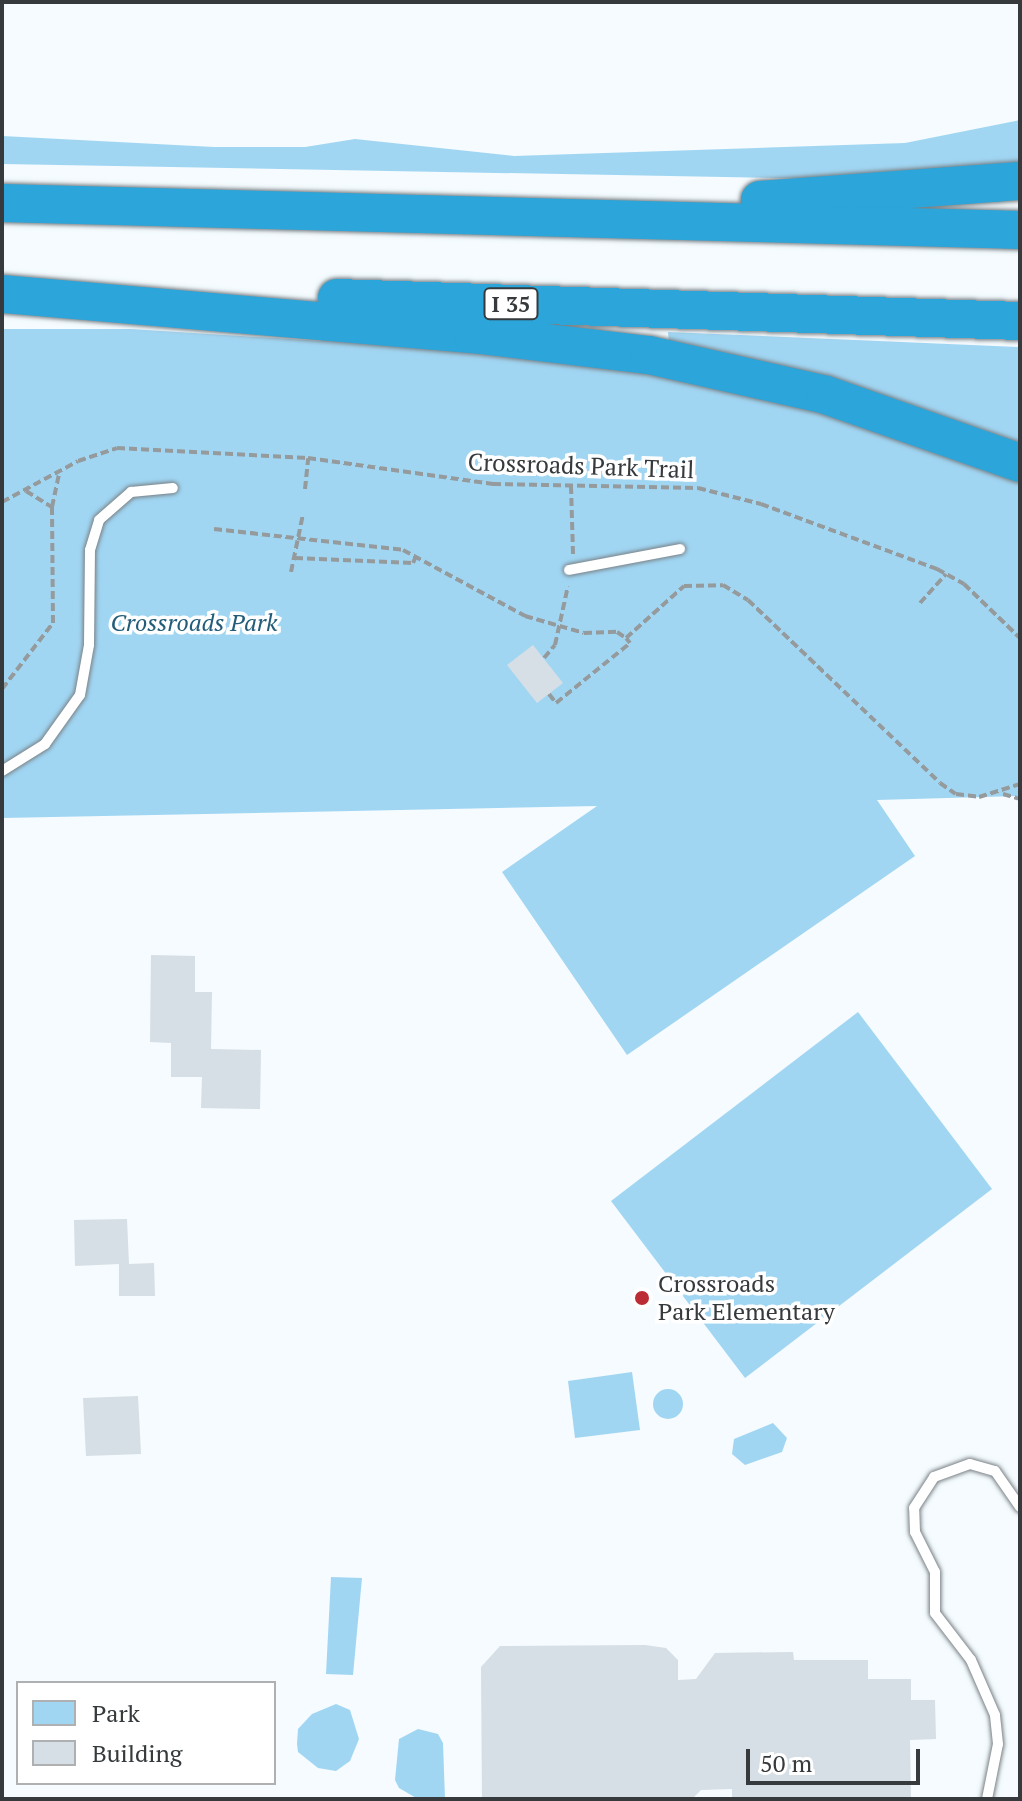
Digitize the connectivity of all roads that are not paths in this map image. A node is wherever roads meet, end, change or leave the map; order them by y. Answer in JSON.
{"nodes":[{"id":1,"x":1020,"y":181,"type":"edge"},
{"id":2,"x":2,"y":203,"type":"edge"},
{"id":3,"x":517,"y":215,"type":"junction"},
{"id":4,"x":1020,"y":230,"type":"edge"},
{"id":5,"x":2,"y":293,"type":"edge"},
{"id":6,"x":1020,"y":321,"type":"edge"},
{"id":7,"x":1020,"y":463,"type":"edge"},
{"id":8,"x":173,"y":488,"type":"dead end"},
{"id":9,"x":680,"y":549,"type":"dead end"},
{"id":10,"x":571,"y":570,"type":"road end"},
{"id":11,"x":2,"y":771,"type":"edge"},
{"id":12,"x":1020,"y":1507,"type":"edge"},
{"id":13,"x":987,"y":1799,"type":"edge"}],
"edges":[{"from":1,"to":3,"type":"highway"},
{"from":2,"to":3,"type":"highway"},
{"from":3,"to":4,"type":"highway"},
{"from":5,"to":6,"type":"highway","number":"I 35"},
{"from":5,"to":7,"type":"highway"},
{"from":8,"to":11,"type":"lane"},
{"from":9,"to":10,"type":"lane"},
{"from":12,"to":13,"type":"lane"}]}
